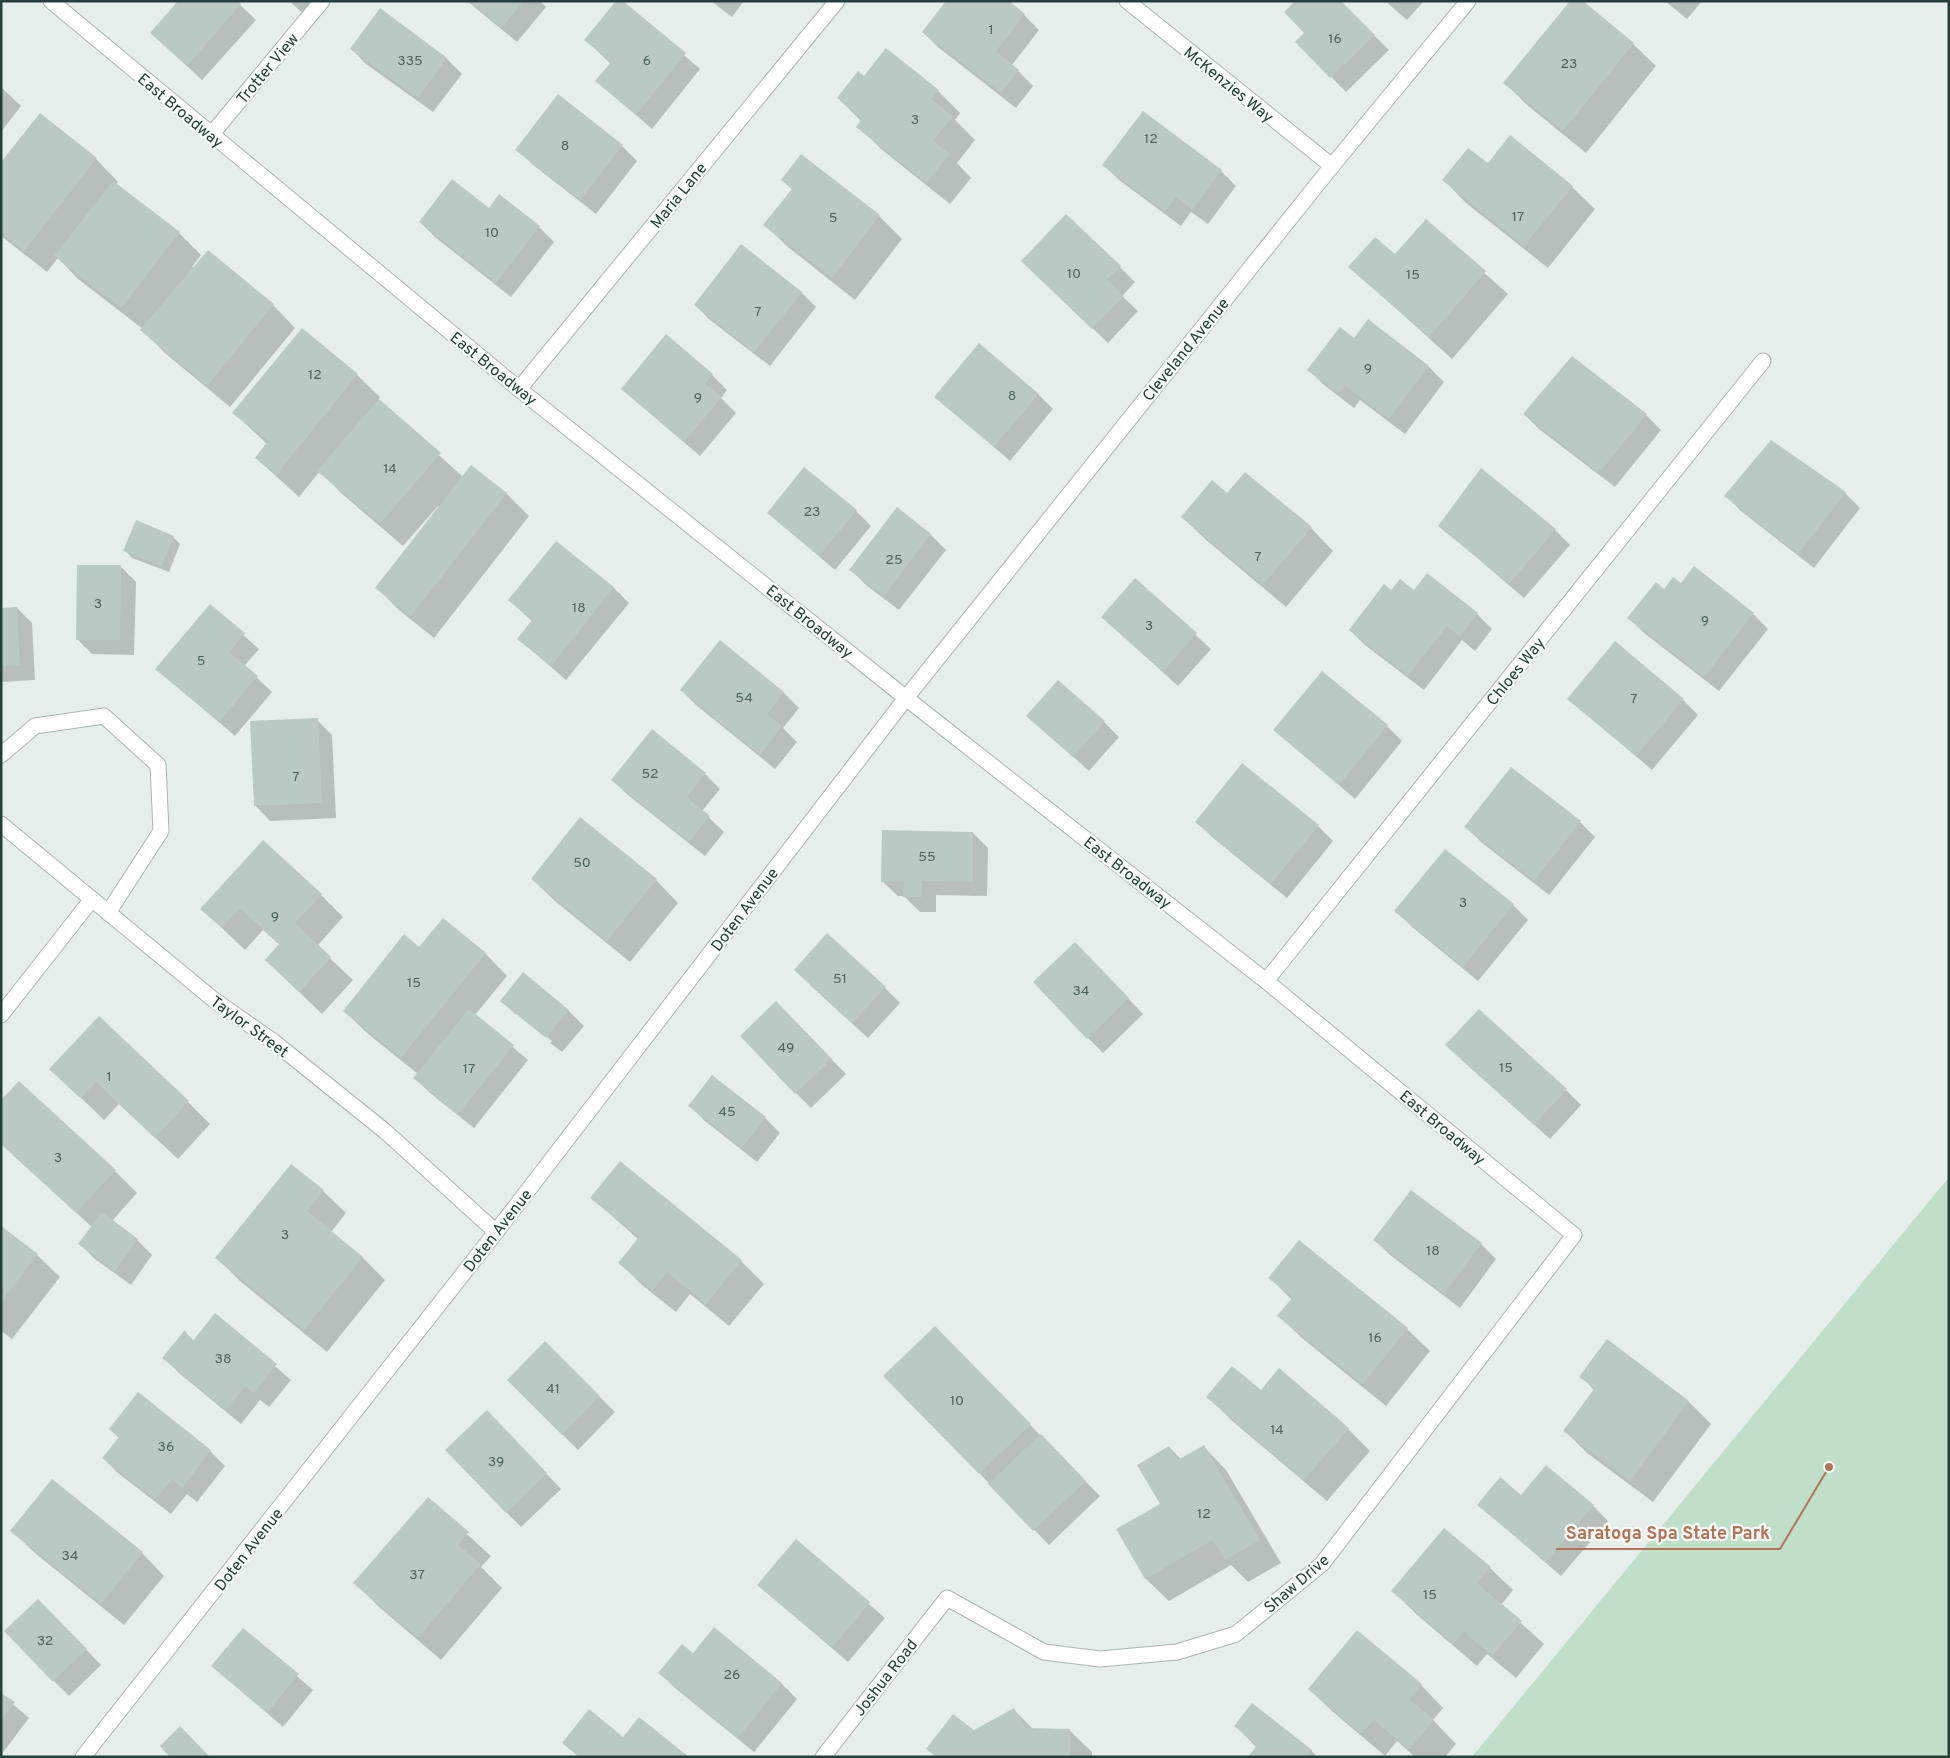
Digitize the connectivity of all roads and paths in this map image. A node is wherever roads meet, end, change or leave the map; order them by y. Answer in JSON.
{"nodes":[{"id":1,"x":51,"y":1,"type":"edge"},
{"id":2,"x":322,"y":1,"type":"edge"},
{"id":3,"x":837,"y":1,"type":"edge"},
{"id":4,"x":1127,"y":1,"type":"edge"},
{"id":5,"x":1468,"y":1,"type":"edge"},
{"id":6,"x":211,"y":135,"type":"junction"},
{"id":7,"x":1332,"y":166,"type":"junction"},
{"id":8,"x":1764,"y":361,"type":"dead end"},
{"id":9,"x":519,"y":389,"type":"junction"},
{"id":10,"x":906,"y":698,"type":"junction"},
{"id":11,"x":1,"y":755,"type":"edge"},
{"id":12,"x":1,"y":824,"type":"edge"},
{"id":13,"x":92,"y":899,"type":"junction"},
{"id":14,"x":108,"y":913,"type":"junction"},
{"id":15,"x":1266,"y":981,"type":"junction"},
{"id":16,"x":1,"y":1015,"type":"edge"},
{"id":17,"x":496,"y":1232,"type":"junction"},
{"id":18,"x":1574,"y":1235,"type":"joint"},
{"id":19,"x":947,"y":1598,"type":"joint"},
{"id":20,"x":83,"y":1757,"type":"edge"},
{"id":21,"x":823,"y":1757,"type":"edge"}],
"edges":[{"from":1,"to":6,"type":"street","name":"East Broadway"},
{"from":2,"to":6,"type":"street","name":"Trotter View"},
{"from":3,"to":9,"type":"street","name":"Maria Lane"},
{"from":4,"to":7,"type":"street","name":"McKenzies Way"},
{"from":5,"to":7,"type":"street","name":"Cleveland Avenue"},
{"from":6,"to":9,"type":"street","name":"East Broadway"},
{"from":7,"to":10,"type":"street","name":"Cleveland Avenue"},
{"from":8,"to":15,"type":"street","name":"Chloes Way"},
{"from":9,"to":10,"type":"street","name":"East Broadway"},
{"from":10,"to":15,"type":"street","name":"East Broadway"},
{"from":10,"to":17,"type":"street","name":"Doten Avenue"},
{"from":11,"to":14,"type":"street"},
{"from":12,"to":13,"type":"street","name":"Taylor Street"},
{"from":13,"to":14,"type":"street","name":"Taylor Street"},
{"from":13,"to":16,"type":"street"},
{"from":14,"to":17,"type":"street","name":"Taylor Street"},
{"from":15,"to":18,"type":"street","name":"East Broadway"},
{"from":17,"to":20,"type":"street","name":"Doten Avenue"},
{"from":18,"to":19,"type":"street","name":"Shaw Drive"},
{"from":19,"to":21,"type":"street","name":"Joshua Road"}]}
